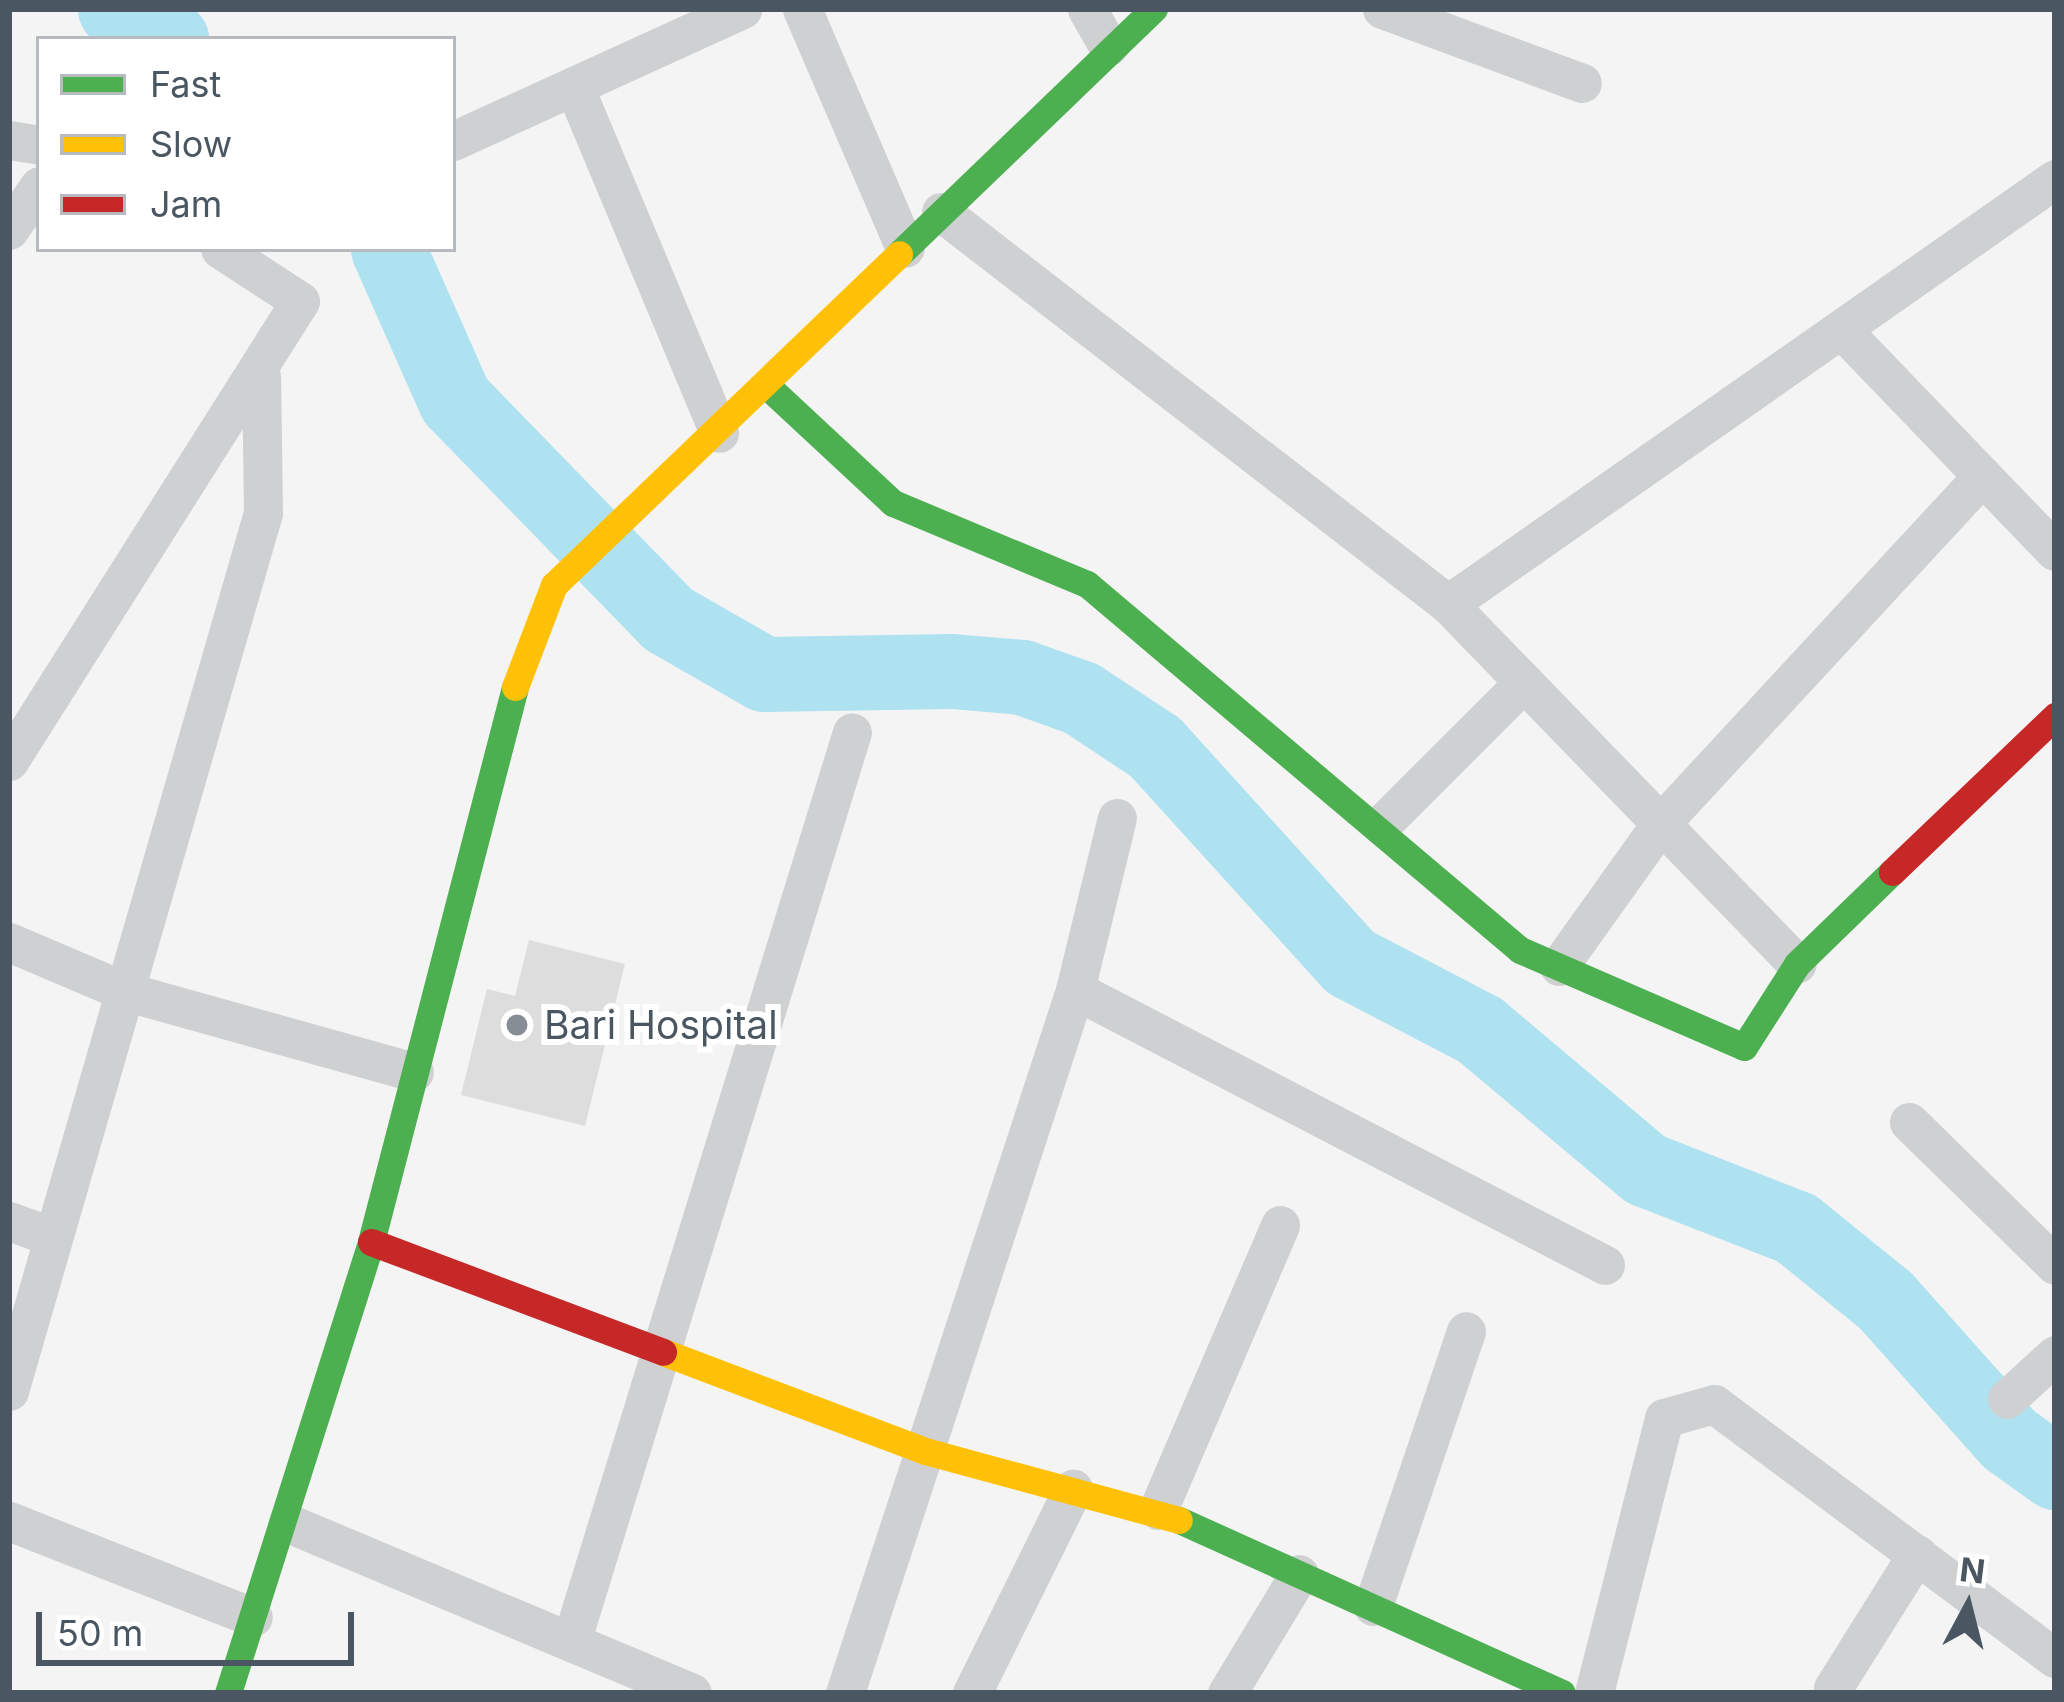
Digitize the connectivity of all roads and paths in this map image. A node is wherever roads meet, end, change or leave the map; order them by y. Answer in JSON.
{"nodes":[{"id":1,"x":742,"y":9,"type":"edge"},
{"id":2,"x":802,"y":9,"type":"edge"},
{"id":3,"x":1087,"y":9,"type":"edge"},
{"id":4,"x":1154,"y":9,"type":"edge"},
{"id":5,"x":1382,"y":9,"type":"edge"},
{"id":6,"x":1108,"y":46,"type":"junction"},
{"id":7,"x":1582,"y":83,"type":"dead end"},
{"id":8,"x":574,"y":86,"type":"junction"},
{"id":9,"x":456,"y":140,"type":"edge"},
{"id":10,"x":2055,"y":179,"type":"edge"},
{"id":11,"x":36,"y":190,"type":"edge"},
{"id":12,"x":941,"y":212,"type":"junction"},
{"id":13,"x":9,"y":230,"type":"edge"},
{"id":14,"x":905,"y":248,"type":"junction"},
{"id":15,"x":225,"y":252,"type":"edge"},
{"id":16,"x":1841,"y":329,"type":"junction"},
{"id":17,"x":261,"y":376,"type":"junction"},
{"id":18,"x":767,"y":386,"type":"junction"},
{"id":19,"x":719,"y":433,"type":"junction"},
{"id":20,"x":1982,"y":476,"type":"junction"},
{"id":21,"x":2055,"y":551,"type":"edge"},
{"id":22,"x":1448,"y":604,"type":"junction"},
{"id":23,"x":1524,"y":682,"type":"junction"},
{"id":24,"x":2055,"y":716,"type":"edge"},
{"id":25,"x":853,"y":732,"type":"dead end"},
{"id":26,"x":9,"y":761,"type":"edge"},
{"id":27,"x":1117,"y":818,"type":"dead end"},
{"id":28,"x":1661,"y":824,"type":"junction"},
{"id":29,"x":1381,"y":825,"type":"junction"},
{"id":30,"x":9,"y":942,"type":"edge"},
{"id":31,"x":1798,"y":964,"type":"junction"},
{"id":32,"x":1558,"y":966,"type":"junction"},
{"id":33,"x":1075,"y":990,"type":"junction"},
{"id":34,"x":124,"y":991,"type":"junction"},
{"id":35,"x":414,"y":1072,"type":"junction"},
{"id":36,"x":1909,"y":1122,"type":"dead end"},
{"id":37,"x":9,"y":1220,"type":"edge"},
{"id":38,"x":1280,"y":1225,"type":"dead end"},
{"id":39,"x":50,"y":1236,"type":"junction"},
{"id":40,"x":371,"y":1242,"type":"junction"},
{"id":41,"x":1605,"y":1265,"type":"dead end"},
{"id":42,"x":2055,"y":1265,"type":"edge"},
{"id":43,"x":1466,"y":1331,"type":"dead end"},
{"id":44,"x":658,"y":1355,"type":"junction"},
{"id":45,"x":2055,"y":1355,"type":"edge"},
{"id":46,"x":9,"y":1391,"type":"edge"},
{"id":47,"x":2007,"y":1399,"type":"dead end"},
{"id":48,"x":925,"y":1451,"type":"junction"},
{"id":49,"x":1073,"y":1489,"type":"junction"},
{"id":50,"x":1158,"y":1510,"type":"junction"},
{"id":51,"x":9,"y":1520,"type":"edge"},
{"id":52,"x":288,"y":1523,"type":"junction"},
{"id":53,"x":1917,"y":1554,"type":"junction"},
{"id":54,"x":1299,"y":1574,"type":"junction"},
{"id":55,"x":1373,"y":1606,"type":"junction"},
{"id":56,"x":254,"y":1616,"type":"junction"},
{"id":57,"x":571,"y":1642,"type":"junction"},
{"id":58,"x":2055,"y":1658,"type":"edge"},
{"id":59,"x":1520,"y":1685,"type":"edge"},
{"id":60,"x":1833,"y":1688,"type":"dead end"},
{"id":61,"x":228,"y":1693,"type":"edge"},
{"id":62,"x":692,"y":1693,"type":"edge"},
{"id":63,"x":845,"y":1693,"type":"edge"},
{"id":64,"x":972,"y":1693,"type":"edge"},
{"id":65,"x":1227,"y":1693,"type":"edge"},
{"id":66,"x":1562,"y":1693,"type":"edge"},
{"id":67,"x":1594,"y":1693,"type":"edge"}],
"edges":[{"from":1,"to":8,"type":"street"},
{"from":2,"to":14,"type":"street"},
{"from":3,"to":6,"type":"street"},
{"from":4,"to":6,"type":"street"},
{"from":5,"to":7,"type":"street"},
{"from":6,"to":12,"type":"street"},
{"from":8,"to":9,"type":"street"},
{"from":8,"to":19,"type":"street"},
{"from":10,"to":16,"type":"street"},
{"from":11,"to":13,"type":"street"},
{"from":12,"to":14,"type":"street"},
{"from":12,"to":22,"type":"street"},
{"from":14,"to":18,"type":"street"},
{"from":15,"to":17,"type":"street"},
{"from":16,"to":20,"type":"street"},
{"from":16,"to":22,"type":"street"},
{"from":17,"to":26,"type":"street"},
{"from":17,"to":34,"type":"street"},
{"from":18,"to":19,"type":"street"},
{"from":18,"to":29,"type":"street"},
{"from":19,"to":35,"type":"street"},
{"from":20,"to":21,"type":"street"},
{"from":20,"to":28,"type":"street"},
{"from":22,"to":23,"type":"street"},
{"from":23,"to":28,"type":"street"},
{"from":23,"to":29,"type":"street"},
{"from":24,"to":31,"type":"street"},
{"from":25,"to":44,"type":"street"},
{"from":27,"to":33,"type":"street"},
{"from":28,"to":31,"type":"street"},
{"from":28,"to":32,"type":"street"},
{"from":29,"to":32,"type":"street"},
{"from":30,"to":34,"type":"street"},
{"from":31,"to":32,"type":"street"},
{"from":33,"to":41,"type":"street"},
{"from":33,"to":48,"type":"street"},
{"from":34,"to":35,"type":"street"},
{"from":34,"to":39,"type":"street"},
{"from":35,"to":40,"type":"street"},
{"from":36,"to":42,"type":"street"},
{"from":37,"to":39,"type":"street"},
{"from":38,"to":50,"type":"street"},
{"from":39,"to":46,"type":"street"},
{"from":40,"to":44,"type":"street"},
{"from":40,"to":52,"type":"street"},
{"from":43,"to":55,"type":"street"},
{"from":44,"to":48,"type":"street"},
{"from":44,"to":57,"type":"street"},
{"from":45,"to":47,"type":"street"},
{"from":48,"to":49,"type":"street"},
{"from":48,"to":63,"type":"street"},
{"from":49,"to":50,"type":"street"},
{"from":49,"to":64,"type":"street"},
{"from":50,"to":54,"type":"street"},
{"from":51,"to":56,"type":"street"},
{"from":52,"to":56,"type":"street"},
{"from":52,"to":57,"type":"street"},
{"from":53,"to":58,"type":"street"},
{"from":53,"to":60,"type":"street"},
{"from":53,"to":67,"type":"street"},
{"from":54,"to":55,"type":"street"},
{"from":54,"to":65,"type":"street"},
{"from":55,"to":59,"type":"street"},
{"from":56,"to":61,"type":"street"},
{"from":57,"to":62,"type":"street"},
{"from":59,"to":66,"type":"street"}]}
